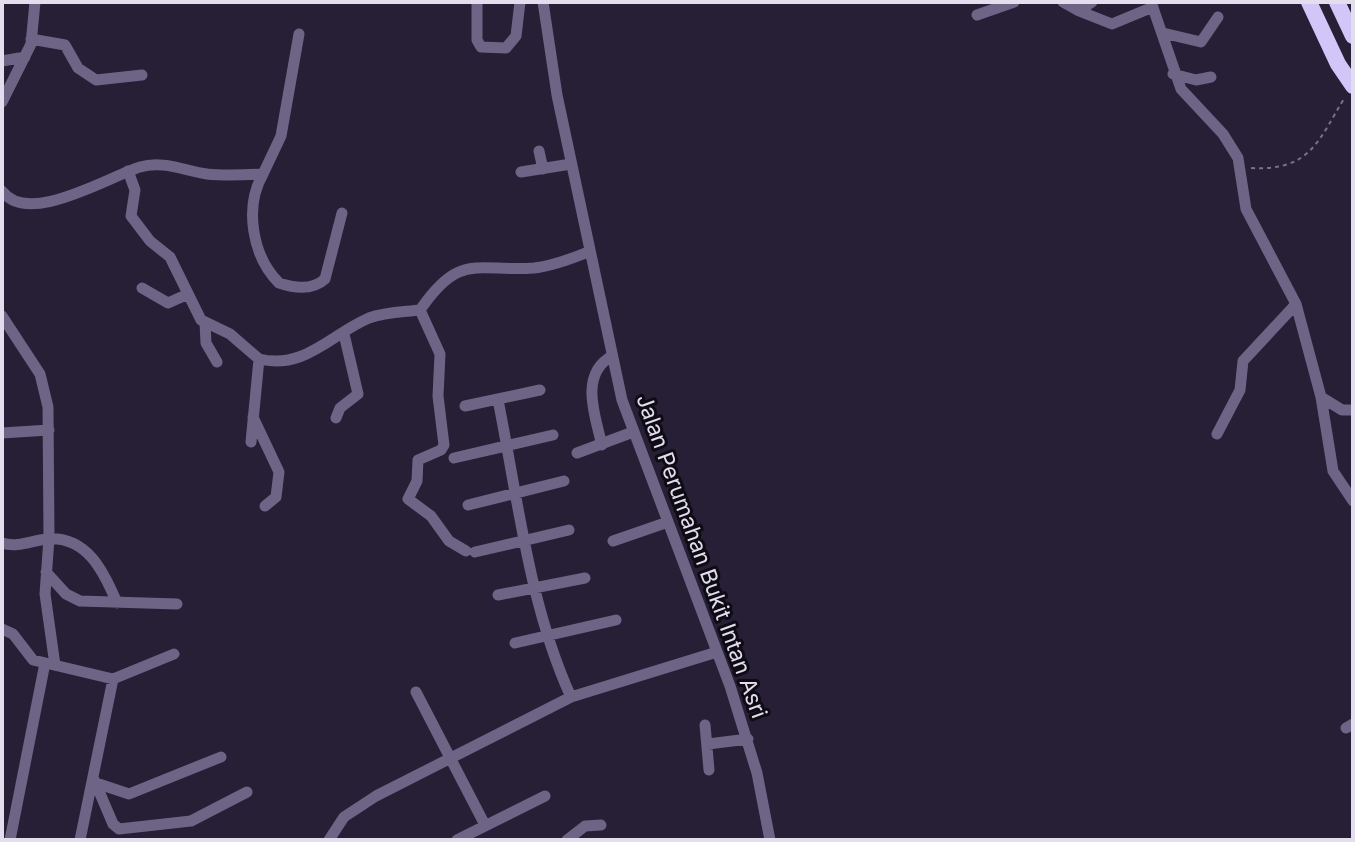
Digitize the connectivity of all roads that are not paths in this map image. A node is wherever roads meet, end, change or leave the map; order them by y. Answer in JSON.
{"nodes":[{"id":1,"x":35,"y":2,"type":"edge"},
{"id":2,"x":477,"y":2,"type":"edge"},
{"id":3,"x":520,"y":2,"type":"edge"},
{"id":4,"x":543,"y":2,"type":"edge"},
{"id":5,"x":1014,"y":2,"type":"edge"},
{"id":6,"x":1063,"y":2,"type":"edge"},
{"id":7,"x":1092,"y":2,"type":"edge"},
{"id":8,"x":1309,"y":2,"type":"edge"},
{"id":9,"x":1339,"y":2,"type":"edge"},
{"id":10,"x":1152,"y":4,"type":"edge"},
{"id":11,"x":1079,"y":11,"type":"junction"},
{"id":12,"x":977,"y":15,"type":"dead end"},
{"id":13,"x":1218,"y":17,"type":"dead end"},
{"id":14,"x":1163,"y":33,"type":"junction"},
{"id":15,"x":299,"y":34,"type":"dead end"},
{"id":16,"x":1353,"y":36,"type":"edge"},
{"id":17,"x":31,"y":39,"type":"junction"},
{"id":18,"x":25,"y":57,"type":"junction"},
{"id":19,"x":2,"y":61,"type":"edge"},
{"id":20,"x":1173,"y":74,"type":"junction"},
{"id":21,"x":142,"y":75,"type":"dead end"},
{"id":22,"x":1211,"y":77,"type":"dead end"},
{"id":23,"x":1353,"y":86,"type":"edge"},
{"id":24,"x":2,"y":102,"type":"edge"},
{"id":25,"x":539,"y":151,"type":"dead end"},
{"id":26,"x":571,"y":164,"type":"junction"},
{"id":27,"x":543,"y":169,"type":"junction"},
{"id":28,"x":128,"y":171,"type":"junction"},
{"id":29,"x":521,"y":172,"type":"dead end"},
{"id":30,"x":263,"y":174,"type":"junction"},
{"id":31,"x":2,"y":191,"type":"edge"},
{"id":32,"x":342,"y":213,"type":"dead end"},
{"id":33,"x":588,"y":252,"type":"junction"},
{"id":34,"x":142,"y":288,"type":"dead end"},
{"id":35,"x":186,"y":295,"type":"junction"},
{"id":36,"x":1296,"y":304,"type":"junction"},
{"id":37,"x":420,"y":310,"type":"junction"},
{"id":38,"x":2,"y":316,"type":"edge"},
{"id":39,"x":205,"y":323,"type":"junction"},
{"id":40,"x":344,"y":334,"type":"junction"},
{"id":41,"x":612,"y":356,"type":"junction"},
{"id":42,"x":259,"y":359,"type":"junction"},
{"id":43,"x":217,"y":362,"type":"dead end"},
{"id":44,"x":540,"y":390,"type":"dead end"},
{"id":45,"x":1321,"y":397,"type":"junction"},
{"id":46,"x":498,"y":400,"type":"junction"},
{"id":47,"x":465,"y":406,"type":"dead end"},
{"id":48,"x":1353,"y":410,"type":"edge"},
{"id":49,"x":253,"y":417,"type":"junction"},
{"id":50,"x":336,"y":418,"type":"dead end"},
{"id":51,"x":49,"y":430,"type":"junction"},
{"id":52,"x":633,"y":432,"type":"junction"},
{"id":53,"x":2,"y":433,"type":"edge"},
{"id":54,"x":1217,"y":434,"type":"dead end"},
{"id":55,"x":553,"y":435,"type":"dead end"},
{"id":56,"x":251,"y":442,"type":"dead end"},
{"id":57,"x":602,"y":445,"type":"junction"},
{"id":58,"x":508,"y":447,"type":"junction"},
{"id":59,"x":577,"y":453,"type":"dead end"},
{"id":60,"x":454,"y":458,"type":"dead end"},
{"id":61,"x":564,"y":481,"type":"dead end"},
{"id":62,"x":517,"y":493,"type":"junction"},
{"id":63,"x":1353,"y":501,"type":"edge"},
{"id":64,"x":468,"y":505,"type":"dead end"},
{"id":65,"x":265,"y":506,"type":"dead end"},
{"id":66,"x":668,"y":522,"type":"junction"},
{"id":67,"x":569,"y":530,"type":"dead end"},
{"id":68,"x":49,"y":538,"type":"junction"},
{"id":69,"x":527,"y":541,"type":"junction"},
{"id":70,"x":613,"y":541,"type":"dead end"},
{"id":71,"x":2,"y":543,"type":"edge"},
{"id":72,"x":46,"y":572,"type":"junction"},
{"id":73,"x":585,"y":578,"type":"dead end"},
{"id":74,"x":536,"y":588,"type":"junction"},
{"id":75,"x":498,"y":595,"type":"dead end"},
{"id":76,"x":117,"y":603,"type":"junction"},
{"id":77,"x":177,"y":604,"type":"dead end"},
{"id":78,"x":616,"y":620,"type":"dead end"},
{"id":79,"x":2,"y":629,"type":"edge"},
{"id":80,"x":548,"y":636,"type":"junction"},
{"id":81,"x":515,"y":643,"type":"dead end"},
{"id":82,"x":717,"y":652,"type":"junction"},
{"id":83,"x":174,"y":654,"type":"dead end"},
{"id":84,"x":50,"y":664,"type":"junction"},
{"id":85,"x":113,"y":679,"type":"junction"},
{"id":86,"x":416,"y":692,"type":"dead end"},
{"id":87,"x":571,"y":697,"type":"junction"},
{"id":88,"x":705,"y":725,"type":"dead end"},
{"id":89,"x":748,"y":739,"type":"junction"},
{"id":90,"x":708,"y":744,"type":"junction"},
{"id":91,"x":449,"y":756,"type":"junction"},
{"id":92,"x":221,"y":757,"type":"dead end"},
{"id":93,"x":709,"y":770,"type":"dead end"},
{"id":94,"x":95,"y":780,"type":"junction"},
{"id":95,"x":247,"y":792,"type":"dead end"},
{"id":96,"x":545,"y":796,"type":"dead end"},
{"id":97,"x":485,"y":825,"type":"junction"},
{"id":98,"x":601,"y":825,"type":"dead end"},
{"id":99,"x":10,"y":840,"type":"edge"},
{"id":100,"x":80,"y":840,"type":"edge"},
{"id":101,"x":329,"y":840,"type":"edge"},
{"id":102,"x":457,"y":840,"type":"edge"},
{"id":103,"x":567,"y":840,"type":"edge"},
{"id":104,"x":770,"y":840,"type":"edge"}],
"edges":[{"from":1,"to":17,"type":"street"},
{"from":2,"to":3,"type":"street"},
{"from":4,"to":26,"type":"street","name":"Jalan Perumahan Bukit Intan Asri"},
{"from":5,"to":12,"type":"street"},
{"from":6,"to":11,"type":"street"},
{"from":7,"to":11,"type":"street"},
{"from":8,"to":23,"type":"highway"},
{"from":9,"to":16,"type":"highway"},
{"from":10,"to":11,"type":"street"},
{"from":10,"to":14,"type":"street"},
{"from":13,"to":14,"type":"street"},
{"from":14,"to":20,"type":"street"},
{"from":15,"to":30,"type":"street"},
{"from":17,"to":18,"type":"street"},
{"from":17,"to":21,"type":"street"},
{"from":18,"to":19,"type":"street"},
{"from":18,"to":24,"type":"street"},
{"from":20,"to":22,"type":"street"},
{"from":20,"to":36,"type":"street"},
{"from":25,"to":27,"type":"street"},
{"from":26,"to":27,"type":"street"},
{"from":26,"to":33,"type":"street","name":"Jalan Perumahan Bukit Intan Asri"},
{"from":27,"to":29,"type":"street"},
{"from":28,"to":30,"type":"street"},
{"from":28,"to":31,"type":"street"},
{"from":28,"to":35,"type":"street"},
{"from":30,"to":32,"type":"street"},
{"from":33,"to":37,"type":"street"},
{"from":33,"to":41,"type":"street","name":"Jalan Perumahan Bukit Intan Asri"},
{"from":34,"to":35,"type":"street"},
{"from":35,"to":39,"type":"street"},
{"from":36,"to":45,"type":"street"},
{"from":36,"to":54,"type":"street"},
{"from":37,"to":40,"type":"street"},
{"from":37,"to":69,"type":"street"},
{"from":38,"to":51,"type":"street"},
{"from":39,"to":42,"type":"street"},
{"from":39,"to":43,"type":"street"},
{"from":40,"to":42,"type":"street"},
{"from":40,"to":50,"type":"street"},
{"from":41,"to":52,"type":"street","name":"Jalan Perumahan Bukit Intan Asri"},
{"from":41,"to":57,"type":"street"},
{"from":42,"to":49,"type":"street"},
{"from":44,"to":46,"type":"street"},
{"from":45,"to":48,"type":"street"},
{"from":45,"to":63,"type":"street"},
{"from":46,"to":47,"type":"street"},
{"from":46,"to":58,"type":"street"},
{"from":49,"to":56,"type":"street"},
{"from":49,"to":65,"type":"street"},
{"from":51,"to":53,"type":"street"},
{"from":51,"to":68,"type":"street"},
{"from":52,"to":57,"type":"street"},
{"from":52,"to":66,"type":"street","name":"Jalan Perumahan Bukit Intan Asri"},
{"from":55,"to":58,"type":"street"},
{"from":57,"to":59,"type":"street"},
{"from":58,"to":60,"type":"street"},
{"from":58,"to":62,"type":"street"},
{"from":61,"to":62,"type":"street"},
{"from":62,"to":64,"type":"street"},
{"from":62,"to":69,"type":"street"},
{"from":66,"to":70,"type":"street"},
{"from":66,"to":82,"type":"street","name":"Jalan Perumahan Bukit Intan Asri"},
{"from":67,"to":69,"type":"street"},
{"from":68,"to":71,"type":"street"},
{"from":68,"to":72,"type":"street"},
{"from":68,"to":76,"type":"street"},
{"from":69,"to":74,"type":"street"},
{"from":72,"to":76,"type":"street"},
{"from":72,"to":84,"type":"street"},
{"from":73,"to":74,"type":"street"},
{"from":74,"to":75,"type":"street"},
{"from":74,"to":80,"type":"street"},
{"from":76,"to":77,"type":"street"},
{"from":78,"to":80,"type":"street"},
{"from":79,"to":84,"type":"street"},
{"from":80,"to":81,"type":"street"},
{"from":80,"to":87,"type":"street"},
{"from":82,"to":87,"type":"street"},
{"from":82,"to":89,"type":"street","name":"Jalan Perumahan Bukit Intan Asri"},
{"from":83,"to":85,"type":"street"},
{"from":84,"to":85,"type":"street"},
{"from":84,"to":99,"type":"street"},
{"from":85,"to":94,"type":"street"},
{"from":86,"to":91,"type":"street"},
{"from":87,"to":91,"type":"street"},
{"from":88,"to":90,"type":"street"},
{"from":89,"to":90,"type":"street"},
{"from":89,"to":104,"type":"street","name":"Jalan Perumahan Bukit Intan Asri"},
{"from":90,"to":93,"type":"street"},
{"from":91,"to":97,"type":"street"},
{"from":91,"to":101,"type":"street"},
{"from":92,"to":94,"type":"street"},
{"from":94,"to":95,"type":"street"},
{"from":94,"to":100,"type":"street"},
{"from":96,"to":97,"type":"street"},
{"from":97,"to":102,"type":"street"},
{"from":98,"to":103,"type":"street"}]}
